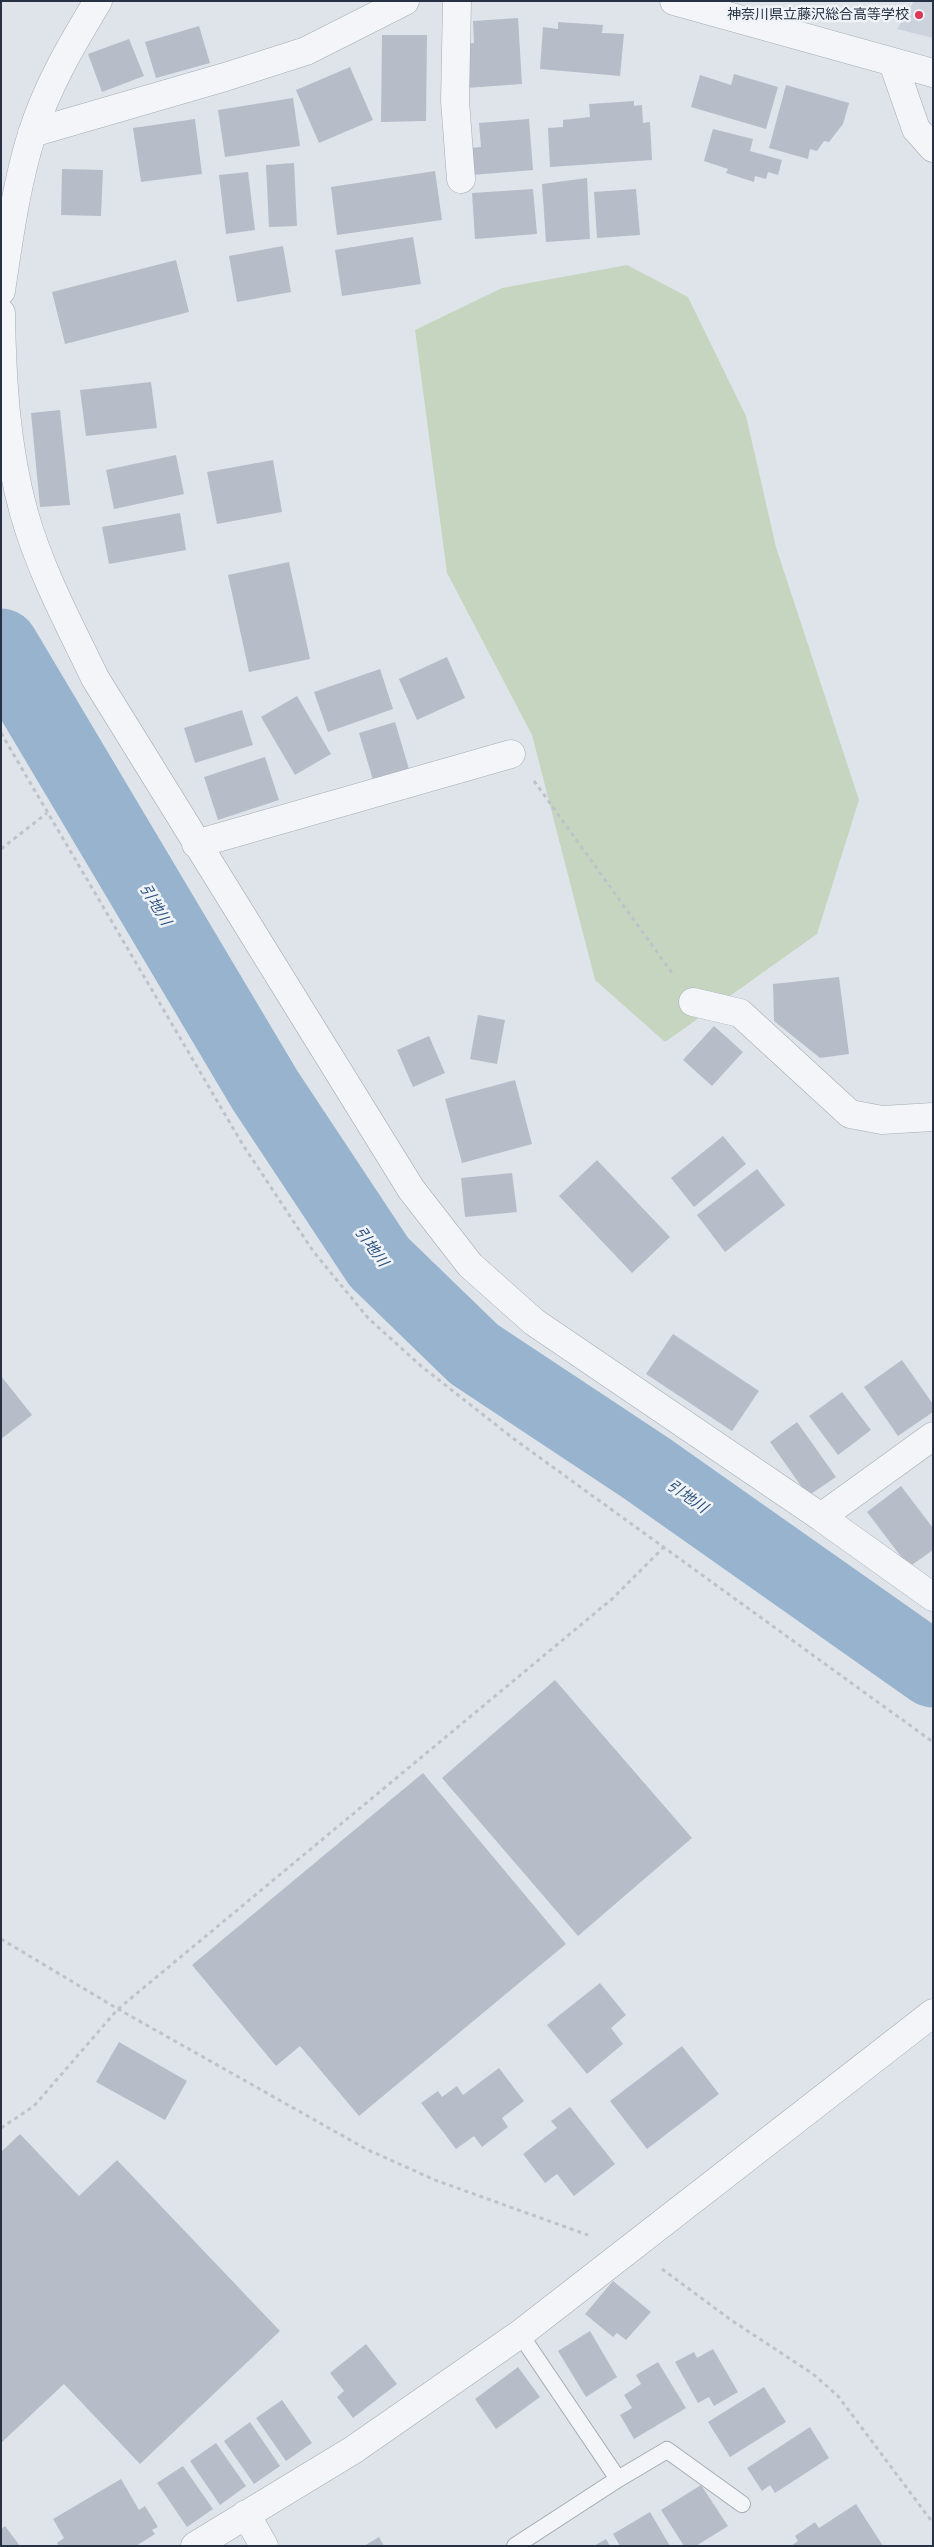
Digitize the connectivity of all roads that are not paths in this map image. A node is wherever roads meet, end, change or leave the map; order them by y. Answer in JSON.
{"nodes":[{"id":1,"x":98,"y":1,"type":"edge"},
{"id":2,"x":405,"y":1,"type":"edge"},
{"id":3,"x":457,"y":1,"type":"edge"},
{"id":4,"x":674,"y":1,"type":"edge"},
{"id":5,"x":893,"y":63,"type":"junction"},
{"id":6,"x":933,"y":73,"type":"edge"},
{"id":7,"x":32,"y":133,"type":"junction"},
{"id":8,"x":933,"y":148,"type":"edge"},
{"id":9,"x":461,"y":179,"type":"dead end"},
{"id":10,"x":1,"y":291,"type":"edge"},
{"id":11,"x":1,"y":313,"type":"edge"},
{"id":12,"x":511,"y":754,"type":"road end"},
{"id":13,"x":196,"y":844,"type":"junction"},
{"id":14,"x":693,"y":1002,"type":"road end"},
{"id":15,"x":933,"y":1117,"type":"edge"},
{"id":16,"x":933,"y":1436,"type":"edge"},
{"id":17,"x":821,"y":1516,"type":"junction"},
{"id":18,"x":933,"y":1597,"type":"edge"},
{"id":19,"x":933,"y":2013,"type":"edge"},
{"id":20,"x":520,"y":2334,"type":"junction"},
{"id":21,"x":618,"y":2479,"type":"junction"},
{"id":22,"x":742,"y":2504,"type":"dead end"},
{"id":23,"x":246,"y":2514,"type":"junction"},
{"id":24,"x":195,"y":2546,"type":"edge"},
{"id":25,"x":264,"y":2546,"type":"edge"},
{"id":26,"x":515,"y":2546,"type":"edge"}],
"edges":[{"from":1,"to":7,"type":"street"},
{"from":2,"to":7,"type":"street"},
{"from":3,"to":9,"type":"street"},
{"from":4,"to":5,"type":"street"},
{"from":5,"to":6,"type":"street"},
{"from":5,"to":8,"type":"street"},
{"from":7,"to":10,"type":"street"},
{"from":11,"to":13,"type":"street"},
{"from":12,"to":13,"type":"street"},
{"from":13,"to":17,"type":"street"},
{"from":14,"to":15,"type":"street"},
{"from":16,"to":17,"type":"street"},
{"from":17,"to":18,"type":"street"},
{"from":19,"to":20,"type":"street"},
{"from":20,"to":21,"type":"lane"},
{"from":20,"to":23,"type":"street"},
{"from":21,"to":22,"type":"lane"},
{"from":21,"to":26,"type":"lane"},
{"from":23,"to":24,"type":"street"},
{"from":23,"to":25,"type":"street"}]}
